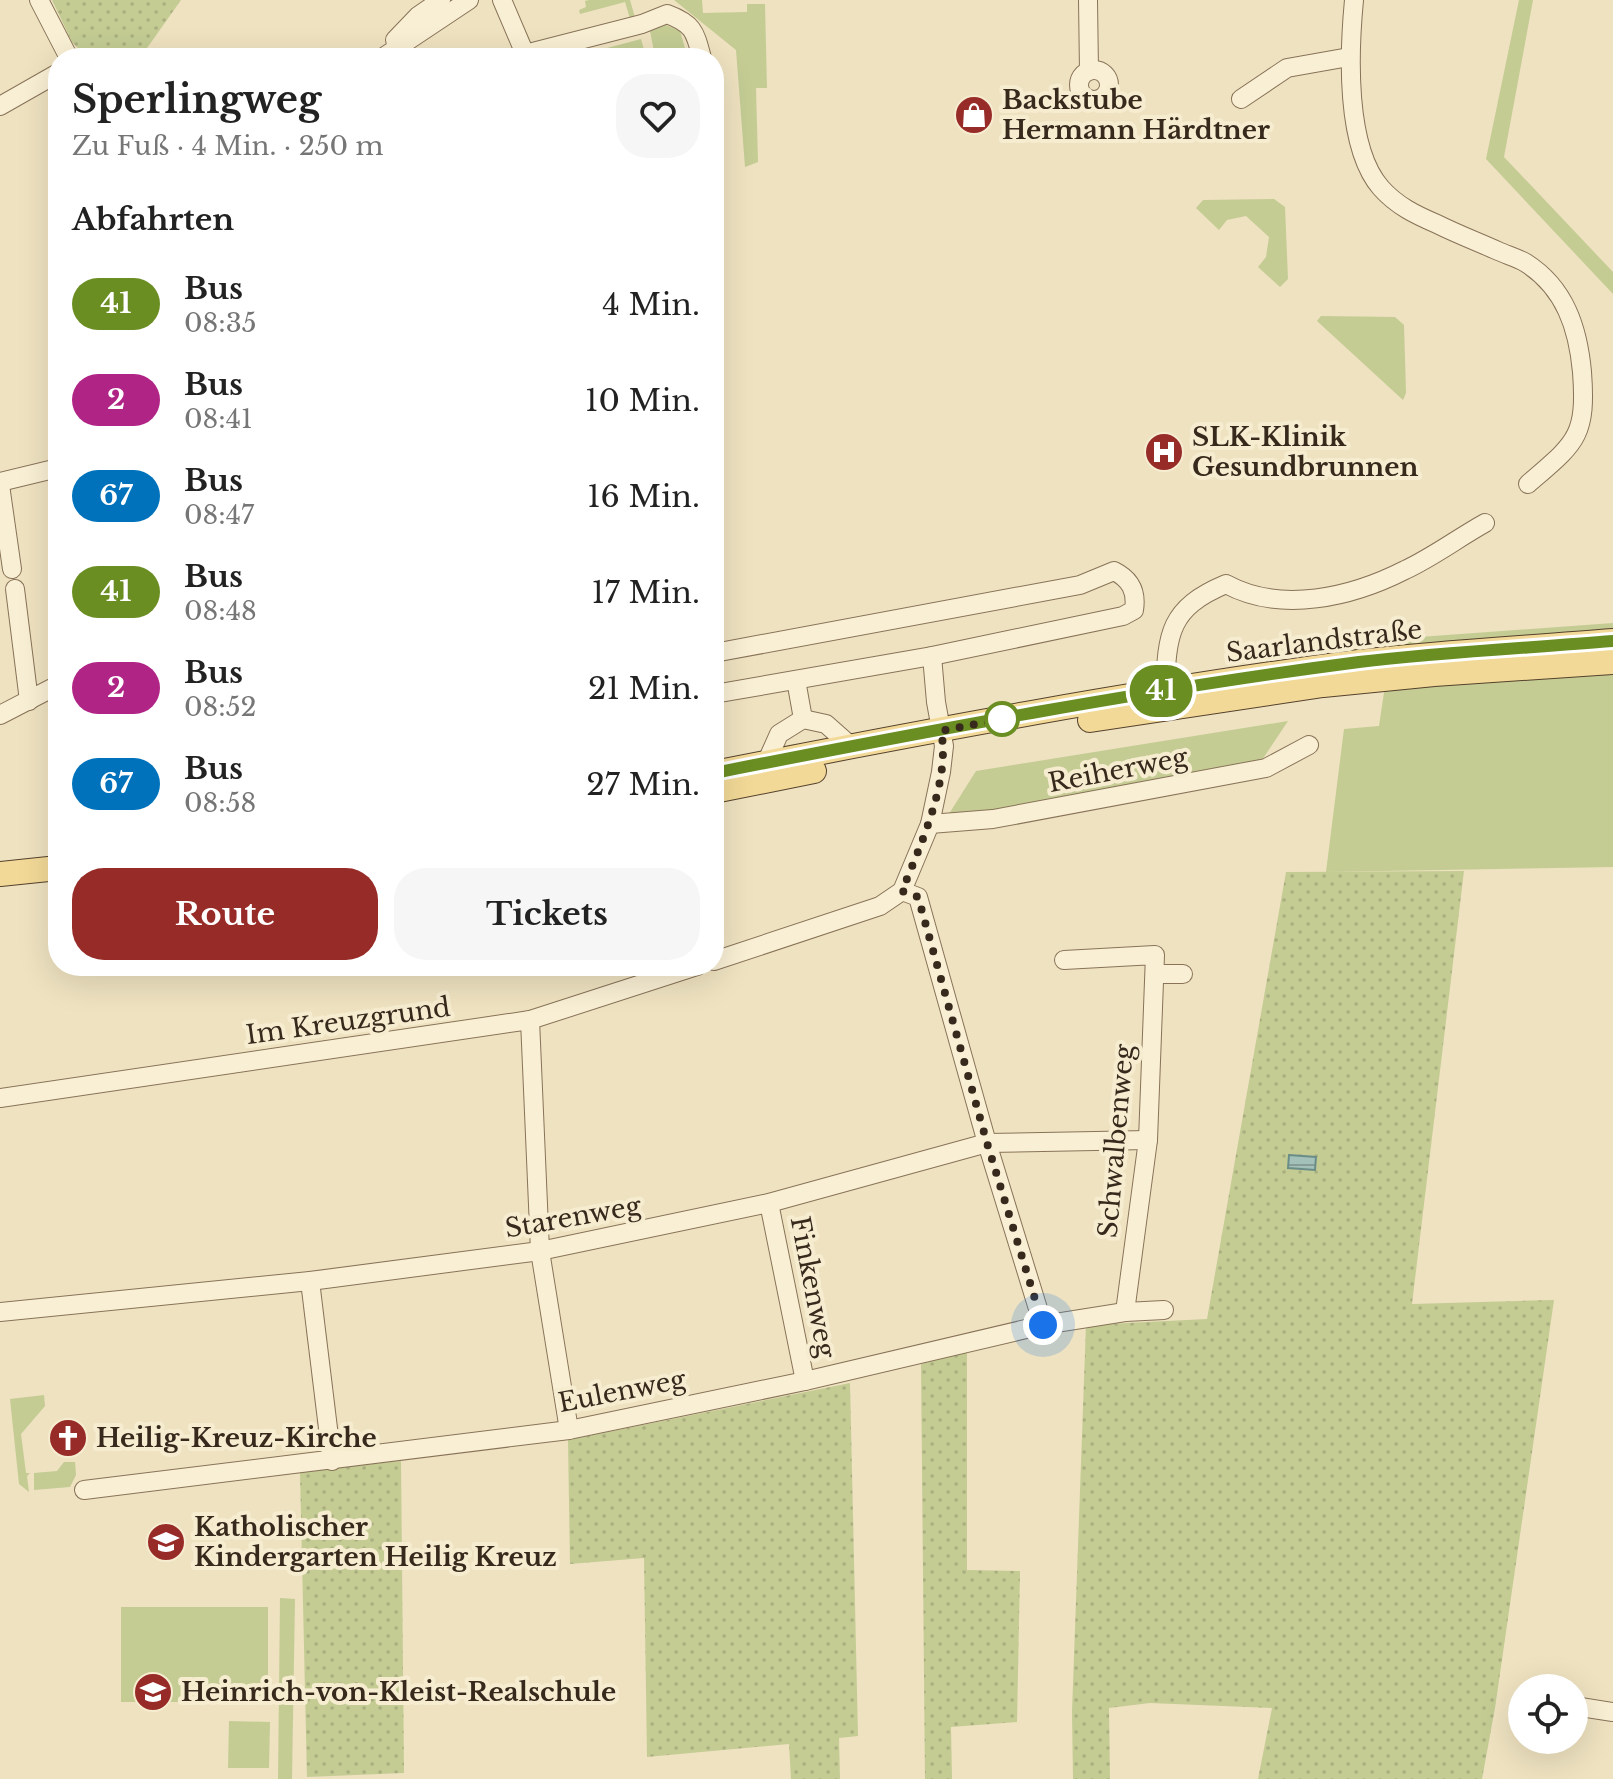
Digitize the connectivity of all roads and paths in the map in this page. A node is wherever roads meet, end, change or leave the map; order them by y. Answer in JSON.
{"nodes":[{"id":1,"x":39,"y":0,"type":"edge"},
{"id":2,"x":441,"y":0,"type":"edge"},
{"id":3,"x":479,"y":0,"type":"edge"},
{"id":4,"x":502,"y":0,"type":"edge"},
{"id":5,"x":1088,"y":0,"type":"edge"},
{"id":6,"x":1354,"y":0,"type":"edge"},
{"id":7,"x":464,"y":4,"type":"edge"},
{"id":8,"x":665,"y":7,"type":"edge"},
{"id":9,"x":64,"y":48,"type":"edge"},
{"id":10,"x":389,"y":48,"type":"edge"},
{"id":11,"x":396,"y":48,"type":"edge"},
{"id":12,"x":517,"y":48,"type":"edge"},
{"id":13,"x":550,"y":48,"type":"edge"},
{"id":14,"x":699,"y":48,"type":"edge"},
{"id":15,"x":1349,"y":57,"type":"junction"},
{"id":16,"x":1089,"y":71,"type":"dead end"},
{"id":17,"x":48,"y":79,"type":"edge"},
{"id":18,"x":1241,"y":99,"type":"dead end"},
{"id":19,"x":0,"y":106,"type":"edge"},
{"id":20,"x":48,"y":471,"type":"edge"},
{"id":21,"x":0,"y":484,"type":"edge"},
{"id":22,"x":1528,"y":484,"type":"dead end"},
{"id":23,"x":1485,"y":523,"type":"dead end"},
{"id":24,"x":12,"y":569,"type":"dead end"},
{"id":25,"x":15,"y":589,"type":"dead end"},
{"id":26,"x":1613,"y":641,"type":"edge"},
{"id":27,"x":724,"y":651,"type":"edge"},
{"id":28,"x":932,"y":656,"type":"junction"},
{"id":29,"x":1613,"y":662,"type":"edge"},
{"id":30,"x":796,"y":680,"type":"junction"},
{"id":31,"x":48,"y":691,"type":"edge"},
{"id":32,"x":1165,"y":691,"type":"junction"},
{"id":33,"x":724,"y":692,"type":"edge"},
{"id":34,"x":29,"y":701,"type":"junction"},
{"id":35,"x":0,"y":715,"type":"edge"},
{"id":36,"x":803,"y":719,"type":"junction"},
{"id":37,"x":943,"y":739,"type":"junction"},
{"id":38,"x":1309,"y":745,"type":"dead end"},
{"id":39,"x":852,"y":747,"type":"junction"},
{"id":40,"x":766,"y":763,"type":"junction"},
{"id":41,"x":724,"y":771,"type":"edge"},
{"id":42,"x":724,"y":789,"type":"edge"},
{"id":43,"x":930,"y":824,"type":"junction"},
{"id":44,"x":48,"y":869,"type":"edge"},
{"id":45,"x":0,"y":874,"type":"edge"},
{"id":46,"x":48,"y":886,"type":"edge"},
{"id":47,"x":0,"y":890,"type":"edge"},
{"id":48,"x":902,"y":891,"type":"junction"},
{"id":49,"x":724,"y":958,"type":"edge"},
{"id":50,"x":1064,"y":960,"type":"dead end"},
{"id":51,"x":1155,"y":964,"type":"junction"},
{"id":52,"x":1183,"y":974,"type":"dead end"},
{"id":53,"x":666,"y":976,"type":"edge"},
{"id":54,"x":530,"y":1020,"type":"junction"},
{"id":55,"x":0,"y":1098,"type":"edge"},
{"id":56,"x":1148,"y":1140,"type":"junction"},
{"id":57,"x":987,"y":1143,"type":"junction"},
{"id":58,"x":769,"y":1203,"type":"junction"},
{"id":59,"x":540,"y":1251,"type":"junction"},
{"id":60,"x":310,"y":1281,"type":"junction"},
{"id":61,"x":1164,"y":1310,"type":"dead end"},
{"id":62,"x":0,"y":1312,"type":"edge"},
{"id":63,"x":1125,"y":1312,"type":"junction"},
{"id":64,"x":1043,"y":1325,"type":"junction"},
{"id":65,"x":805,"y":1381,"type":"junction"},
{"id":66,"x":569,"y":1430,"type":"junction"},
{"id":67,"x":332,"y":1461,"type":"junction"},
{"id":68,"x":84,"y":1490,"type":"dead end"},
{"id":69,"x":1588,"y":1708,"type":"edge"},
{"id":70,"x":1613,"y":1712,"type":"edge"}],
"edges":[{"from":1,"to":9,"type":"street"},
{"from":2,"to":10,"type":"street"},
{"from":3,"to":7,"type":"street"},
{"from":4,"to":12,"type":"street"},
{"from":5,"to":16,"type":"street"},
{"from":6,"to":15,"type":"street"},
{"from":7,"to":11,"type":"street"},
{"from":8,"to":13,"type":"street"},
{"from":8,"to":14,"type":"street"},
{"from":15,"to":18,"type":"street"},
{"from":15,"to":22,"type":"street"},
{"from":17,"to":19,"type":"street"},
{"from":20,"to":21,"type":"street"},
{"from":21,"to":24,"type":"street"},
{"from":23,"to":32,"type":"street"},
{"from":25,"to":34,"type":"street"},
{"from":26,"to":32,"type":"main road","name":"Saarlandstraße"},
{"from":27,"to":28,"type":"street"},
{"from":28,"to":30,"type":"street"},
{"from":28,"to":37,"type":"street"},
{"from":29,"to":37,"type":"main road","name":"Saarlandstraße"},
{"from":30,"to":33,"type":"street"},
{"from":30,"to":36,"type":"street"},
{"from":31,"to":34,"type":"street"},
{"from":32,"to":37,"type":"main road","name":"Saarlandstraße"},
{"from":34,"to":35,"type":"street"},
{"from":36,"to":39,"type":"street"},
{"from":36,"to":40,"type":"street"},
{"from":37,"to":39,"type":"main road","name":"Saarlandstraße"},
{"from":37,"to":42,"type":"main road","name":"Saarlandstraße"},
{"from":37,"to":43,"type":"street"},
{"from":38,"to":43,"type":"street","name":"Reiherweg"},
{"from":39,"to":40,"type":"main road","name":"Saarlandstraße"},
{"from":40,"to":41,"type":"main road","name":"Saarlandstraße"},
{"from":43,"to":48,"type":"street"},
{"from":44,"to":45,"type":"main road"},
{"from":46,"to":47,"type":"main road"},
{"from":48,"to":49,"type":"street"},
{"from":48,"to":57,"type":"street"},
{"from":50,"to":51,"type":"street"},
{"from":51,"to":52,"type":"street"},
{"from":51,"to":56,"type":"street","name":"Schwalbenweg"},
{"from":53,"to":54,"type":"street","name":"Im Kreuzgrund"},
{"from":54,"to":55,"type":"street","name":"Im Kreuzgrund"},
{"from":54,"to":59,"type":"street"},
{"from":56,"to":57,"type":"street","name":"Starenweg"},
{"from":56,"to":63,"type":"street","name":"Schwalbenweg"},
{"from":57,"to":58,"type":"street","name":"Starenweg"},
{"from":57,"to":64,"type":"street"},
{"from":58,"to":59,"type":"street","name":"Starenweg"},
{"from":58,"to":65,"type":"street","name":"Finkenweg"},
{"from":59,"to":60,"type":"street","name":"Starenweg"},
{"from":59,"to":66,"type":"street"},
{"from":60,"to":62,"type":"street","name":"Starenweg"},
{"from":60,"to":67,"type":"street"},
{"from":61,"to":63,"type":"street","name":"Eulenweg"},
{"from":63,"to":64,"type":"street","name":"Eulenweg"},
{"from":64,"to":65,"type":"street","name":"Eulenweg"},
{"from":65,"to":66,"type":"street","name":"Eulenweg"},
{"from":66,"to":67,"type":"street","name":"Eulenweg"},
{"from":67,"to":68,"type":"street","name":"Eulenweg"},
{"from":69,"to":70,"type":"street"}]}
